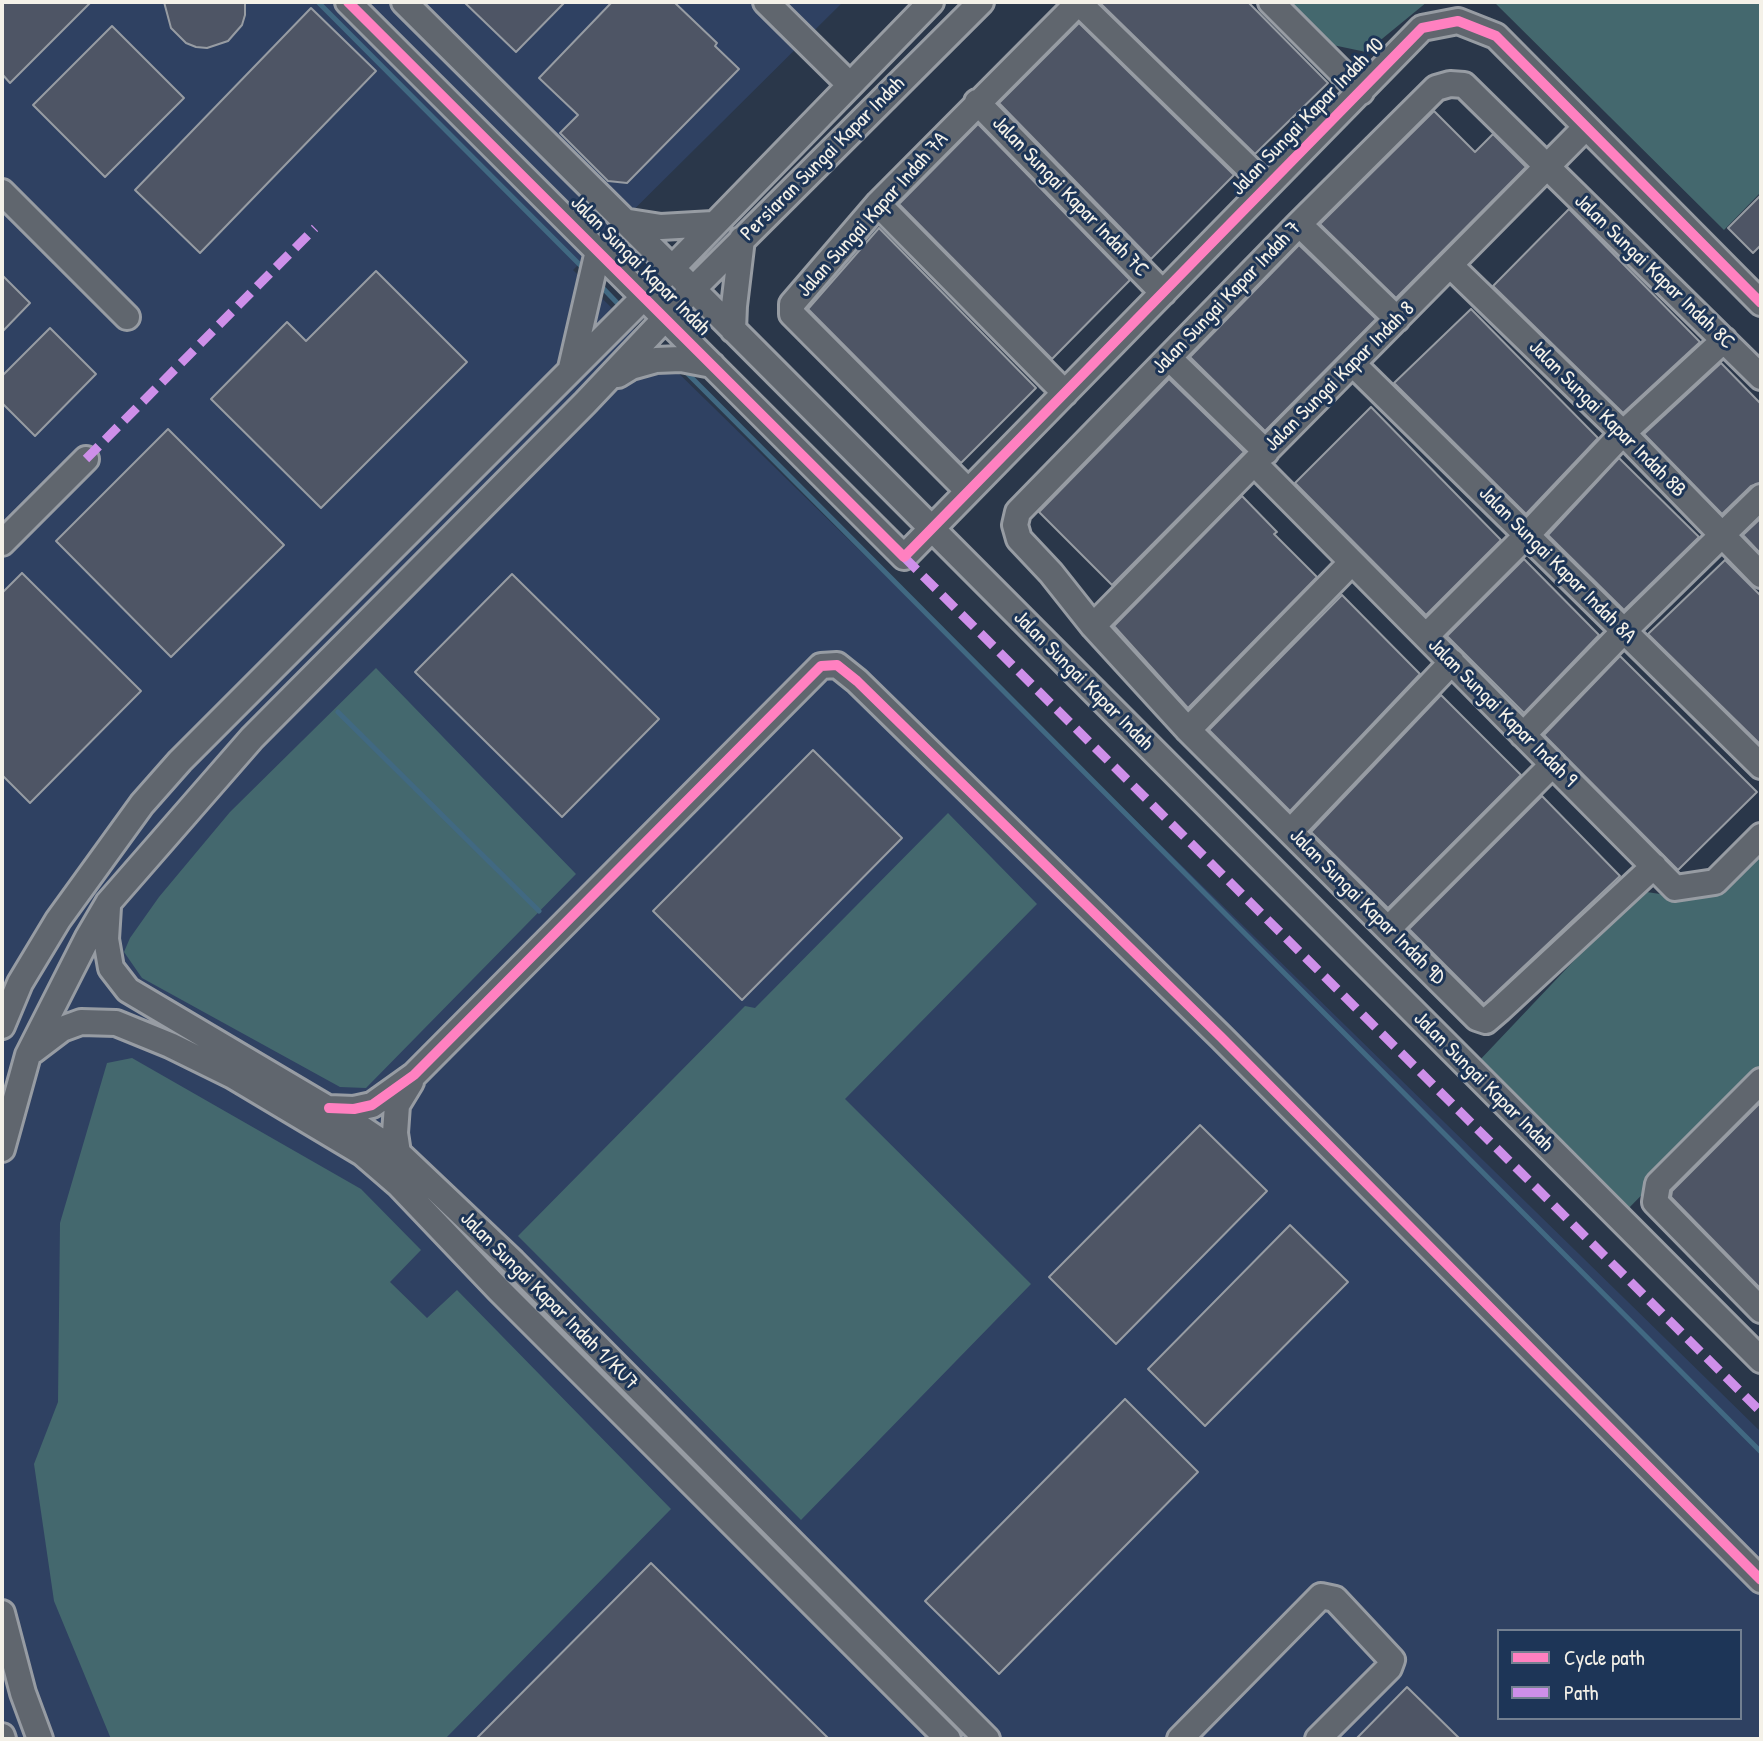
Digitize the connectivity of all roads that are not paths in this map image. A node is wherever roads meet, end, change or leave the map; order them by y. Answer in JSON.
{"nodes":[{"id":1,"x":348,"y":2,"type":"edge"},
{"id":2,"x":404,"y":2,"type":"edge"},
{"id":3,"x":766,"y":2,"type":"edge"},
{"id":4,"x":931,"y":2,"type":"edge"},
{"id":5,"x":981,"y":2,"type":"edge"},
{"id":6,"x":1079,"y":2,"type":"edge"},
{"id":7,"x":1271,"y":2,"type":"edge"},
{"id":8,"x":849,"y":84,"type":"junction"},
{"id":9,"x":1361,"y":92,"type":"junction"},
{"id":10,"x":977,"y":102,"type":"junction"},
{"id":11,"x":1586,"y":127,"type":"junction"},
{"id":12,"x":1547,"y":167,"type":"junction"},
{"id":13,"x":1267,"y":186,"type":"junction"},
{"id":14,"x":2,"y":192,"type":"edge"},
{"id":15,"x":878,"y":204,"type":"junction"},
{"id":16,"x":623,"y":221,"type":"junction"},
{"id":17,"x":713,"y":224,"type":"junction"},
{"id":18,"x":1299,"y":224,"type":"junction"},
{"id":19,"x":742,"y":239,"type":"junction"},
{"id":20,"x":598,"y":251,"type":"junction"},
{"id":21,"x":1450,"y":265,"type":"junction"},
{"id":22,"x":671,"y":267,"type":"junction"},
{"id":23,"x":692,"y":289,"type":"junction"},
{"id":24,"x":1163,"y":293,"type":"junction"},
{"id":25,"x":639,"y":302,"type":"junction"},
{"id":26,"x":1761,"y":303,"type":"edge"},
{"id":27,"x":127,"y":317,"type":"dead end"},
{"id":28,"x":1397,"y":319,"type":"junction"},
{"id":29,"x":660,"y":323,"type":"junction"},
{"id":30,"x":733,"y":330,"type":"junction"},
{"id":31,"x":1724,"y":340,"type":"junction"},
{"id":32,"x":1169,"y":358,"type":"junction"},
{"id":33,"x":1353,"y":363,"type":"junction"},
{"id":34,"x":712,"y":365,"type":"junction"},
{"id":35,"x":570,"y":369,"type":"junction"},
{"id":36,"x":1761,"y":377,"type":"edge"},
{"id":37,"x":604,"y":382,"type":"junction"},
{"id":38,"x":1065,"y":393,"type":"junction"},
{"id":39,"x":1623,"y":433,"type":"junction"},
{"id":40,"x":1260,"y":457,"type":"junction"},
{"id":41,"x":86,"y":459,"type":"dead end"},
{"id":42,"x":968,"y":491,"type":"junction"},
{"id":43,"x":1761,"y":497,"type":"edge"},
{"id":44,"x":931,"y":529,"type":"junction"},
{"id":45,"x":1527,"y":535,"type":"junction"},
{"id":46,"x":1722,"y":535,"type":"junction"},
{"id":47,"x":2,"y":543,"type":"edge"},
{"id":48,"x":904,"y":557,"type":"joint"},
{"id":49,"x":1352,"y":562,"type":"junction"},
{"id":50,"x":1761,"y":575,"type":"edge"},
{"id":51,"x":1093,"y":625,"type":"junction"},
{"id":52,"x":1624,"y":631,"type":"junction"},
{"id":53,"x":1426,"y":636,"type":"junction"},
{"id":54,"x":1452,"y":662,"type":"junction"},
{"id":55,"x":1188,"y":730,"type":"junction"},
{"id":56,"x":1523,"y":735,"type":"junction"},
{"id":57,"x":1553,"y":764,"type":"junction"},
{"id":58,"x":1761,"y":766,"type":"edge"},
{"id":59,"x":1291,"y":831,"type":"junction"},
{"id":60,"x":1761,"y":836,"type":"edge"},
{"id":61,"x":1654,"y":866,"type":"junction"},
{"id":62,"x":108,"y":903,"type":"junction"},
{"id":63,"x":1388,"y":929,"type":"junction"},
{"id":64,"x":128,"y":990,"type":"junction"},
{"id":65,"x":116,"y":1023,"type":"junction"},
{"id":66,"x":2,"y":1026,"type":"edge"},
{"id":67,"x":28,"y":1055,"type":"junction"},
{"id":68,"x":414,"y":1075,"type":"junction"},
{"id":69,"x":1761,"y":1082,"type":"edge"},
{"id":70,"x":329,"y":1108,"type":"junction"},
{"id":71,"x":2,"y":1149,"type":"edge"},
{"id":72,"x":398,"y":1153,"type":"junction"},
{"id":73,"x":1760,"y":1306,"type":"edge"},
{"id":74,"x":1761,"y":1360,"type":"edge"},
{"id":75,"x":1761,"y":1580,"type":"edge"},
{"id":76,"x":2,"y":1614,"type":"edge"},
{"id":77,"x":40,"y":1739,"type":"edge"},
{"id":78,"x":948,"y":1739,"type":"edge"},
{"id":79,"x":987,"y":1739,"type":"edge"},
{"id":80,"x":1180,"y":1739,"type":"edge"},
{"id":81,"x":1318,"y":1739,"type":"edge"}],
"edges":[{"from":1,"to":20,"type":"street","name":"Jalan Sungai Kapar Indah"},
{"from":2,"to":16,"type":"street","name":"Jalan Sungai Kapar Indah"},
{"from":3,"to":8,"type":"street"},
{"from":4,"to":8,"type":"street","name":"Persiaran Sungai Kapar Indah"},
{"from":5,"to":19,"type":"street","name":"Persiaran Sungai Kapar Indah"},
{"from":6,"to":10,"type":"street","name":"Jalan Sungai Kapar Indah 7A"},
{"from":6,"to":13,"type":"street"},
{"from":7,"to":9,"type":"street"},
{"from":8,"to":17,"type":"street","name":"Persiaran Sungai Kapar Indah"},
{"from":9,"to":11,"type":"street","name":"Jalan Sungai Kapar Indah 10"},
{"from":9,"to":13,"type":"street","name":"Jalan Sungai Kapar Indah 10"},
{"from":10,"to":15,"type":"street","name":"Jalan Sungai Kapar Indah 7A"},
{"from":10,"to":24,"type":"street","name":"Jalan Sungai Kapar Indah 7C"},
{"from":11,"to":12,"type":"street","name":"Jalan Sungai Kapar Indah 8"},
{"from":11,"to":26,"type":"street","name":"Jalan Sungai Kapar Indah 10"},
{"from":12,"to":18,"type":"street","name":"Jalan Sungai Kapar Indah 7"},
{"from":12,"to":21,"type":"street","name":"Jalan Sungai Kapar Indah 8"},
{"from":12,"to":31,"type":"street","name":"Jalan Sungai Kapar Indah 8C"},
{"from":13,"to":24,"type":"street","name":"Jalan Sungai Kapar Indah 10"},
{"from":14,"to":27,"type":"street"},
{"from":15,"to":38,"type":"street"},
{"from":15,"to":42,"type":"street","name":"Jalan Sungai Kapar Indah 7A"},
{"from":16,"to":17,"type":"street"},
{"from":16,"to":22,"type":"street","name":"Jalan Sungai Kapar Indah"},
{"from":17,"to":22,"type":"street","name":"Persiaran Sungai Kapar Indah"},
{"from":18,"to":28,"type":"street"},
{"from":18,"to":32,"type":"street","name":"Jalan Sungai Kapar Indah 7"},
{"from":19,"to":23,"type":"street","name":"Persiaran Sungai Kapar Indah"},
{"from":19,"to":30,"type":"street"},
{"from":20,"to":25,"type":"street","name":"Jalan Sungai Kapar Indah"},
{"from":20,"to":35,"type":"street"},
{"from":21,"to":28,"type":"street","name":"Jalan Sungai Kapar Indah 8"},
{"from":21,"to":39,"type":"street","name":"Jalan Sungai Kapar Indah 8B"},
{"from":22,"to":23,"type":"street","name":"Jalan Sungai Kapar Indah"},
{"from":22,"to":25,"type":"street","name":"Persiaran Sungai Kapar Indah"},
{"from":23,"to":29,"type":"street","name":"Persiaran Sungai Kapar Indah"},
{"from":23,"to":30,"type":"street","name":"Jalan Sungai Kapar Indah"},
{"from":24,"to":38,"type":"street","name":"Jalan Sungai Kapar Indah 10"},
{"from":25,"to":29,"type":"street","name":"Jalan Sungai Kapar Indah"},
{"from":25,"to":35,"type":"street","name":"Persiaran Sungai Kapar Indah"},
{"from":28,"to":33,"type":"street","name":"Jalan Sungai Kapar Indah 8"},
{"from":29,"to":34,"type":"street","name":"Jalan Sungai Kapar Indah"},
{"from":29,"to":37,"type":"street","name":"Persiaran Sungai Kapar Indah"},
{"from":30,"to":44,"type":"street","name":"Jalan Sungai Kapar Indah"},
{"from":31,"to":36,"type":"street","name":"Jalan Sungai Kapar Indah 8C"},
{"from":31,"to":39,"type":"street"},
{"from":32,"to":40,"type":"street","name":"Jalan Sungai Kapar Indah 9"},
{"from":32,"to":51,"type":"street","name":"Jalan Sungai Kapar Indah 7"},
{"from":33,"to":40,"type":"street","name":"Jalan Sungai Kapar Indah 8"},
{"from":33,"to":45,"type":"street","name":"Jalan Sungai Kapar Indah 8A"},
{"from":34,"to":37,"type":"street"},
{"from":34,"to":48,"type":"street","name":"Jalan Sungai Kapar Indah"},
{"from":35,"to":66,"type":"street","name":"Persiaran Sungai Kapar Indah"},
{"from":37,"to":62,"type":"street","name":"Persiaran Sungai Kapar Indah"},
{"from":38,"to":42,"type":"street","name":"Jalan Sungai Kapar Indah 10"},
{"from":39,"to":45,"type":"street"},
{"from":39,"to":46,"type":"street","name":"Jalan Sungai Kapar Indah 8B"},
{"from":40,"to":49,"type":"street","name":"Jalan Sungai Kapar Indah 9"},
{"from":40,"to":51,"type":"street","name":"Jalan Sungai Kapar Indah 8"},
{"from":41,"to":47,"type":"street"},
{"from":42,"to":44,"type":"street","name":"Jalan Sungai Kapar Indah 10"},
{"from":43,"to":46,"type":"street"},
{"from":44,"to":48,"type":"street","name":"Jalan Sungai Kapar Indah 10"},
{"from":44,"to":74,"type":"street","name":"Jalan Sungai Kapar Indah"},
{"from":45,"to":52,"type":"street","name":"Jalan Sungai Kapar Indah 8A"},
{"from":45,"to":53,"type":"street"},
{"from":46,"to":50,"type":"street","name":"Jalan Sungai Kapar Indah 8B"},
{"from":46,"to":52,"type":"street"},
{"from":49,"to":53,"type":"street","name":"Jalan Sungai Kapar Indah 9"},
{"from":49,"to":55,"type":"street"},
{"from":51,"to":55,"type":"street","name":"Jalan Sungai Kapar Indah 9D"},
{"from":52,"to":56,"type":"street"},
{"from":52,"to":58,"type":"street","name":"Jalan Sungai Kapar Indah 8A"},
{"from":53,"to":54,"type":"street","name":"Jalan Sungai Kapar Indah 9"},
{"from":54,"to":56,"type":"street","name":"Jalan Sungai Kapar Indah 9"},
{"from":54,"to":59,"type":"street"},
{"from":55,"to":59,"type":"street","name":"Jalan Sungai Kapar Indah 9D"},
{"from":56,"to":57,"type":"street","name":"Jalan Sungai Kapar Indah 9"},
{"from":57,"to":61,"type":"street","name":"Jalan Sungai Kapar Indah 9"},
{"from":57,"to":63,"type":"street"},
{"from":59,"to":63,"type":"street","name":"Jalan Sungai Kapar Indah 9D"},
{"from":60,"to":61,"type":"street","name":"Jalan Sungai Kapar Indah 9"},
{"from":61,"to":63,"type":"street","name":"Jalan Sungai Kapar Indah 9D"},
{"from":62,"to":64,"type":"street","name":"Jalan Sungai Kapar Indah 1/KU7"},
{"from":62,"to":67,"type":"street","name":"Persiaran Sungai Kapar Indah"},
{"from":64,"to":65,"type":"street"},
{"from":64,"to":70,"type":"street","name":"Jalan Sungai Kapar Indah 1/KU7"},
{"from":65,"to":67,"type":"street","name":"Jalan Sungai Kapar Indah 1/KU7"},
{"from":65,"to":78,"type":"street","name":"Jalan Sungai Kapar Indah 1/KU7"},
{"from":67,"to":71,"type":"street","name":"Persiaran Sungai Kapar Indah"},
{"from":68,"to":70,"type":"street"},
{"from":68,"to":72,"type":"street"},
{"from":68,"to":75,"type":"street"},
{"from":69,"to":73,"type":"street"},
{"from":70,"to":72,"type":"street","name":"Jalan Sungai Kapar Indah 1/KU7"},
{"from":72,"to":79,"type":"street","name":"Jalan Sungai Kapar Indah 1/KU7"},
{"from":76,"to":77,"type":"street"},
{"from":80,"to":81,"type":"street"}]}
